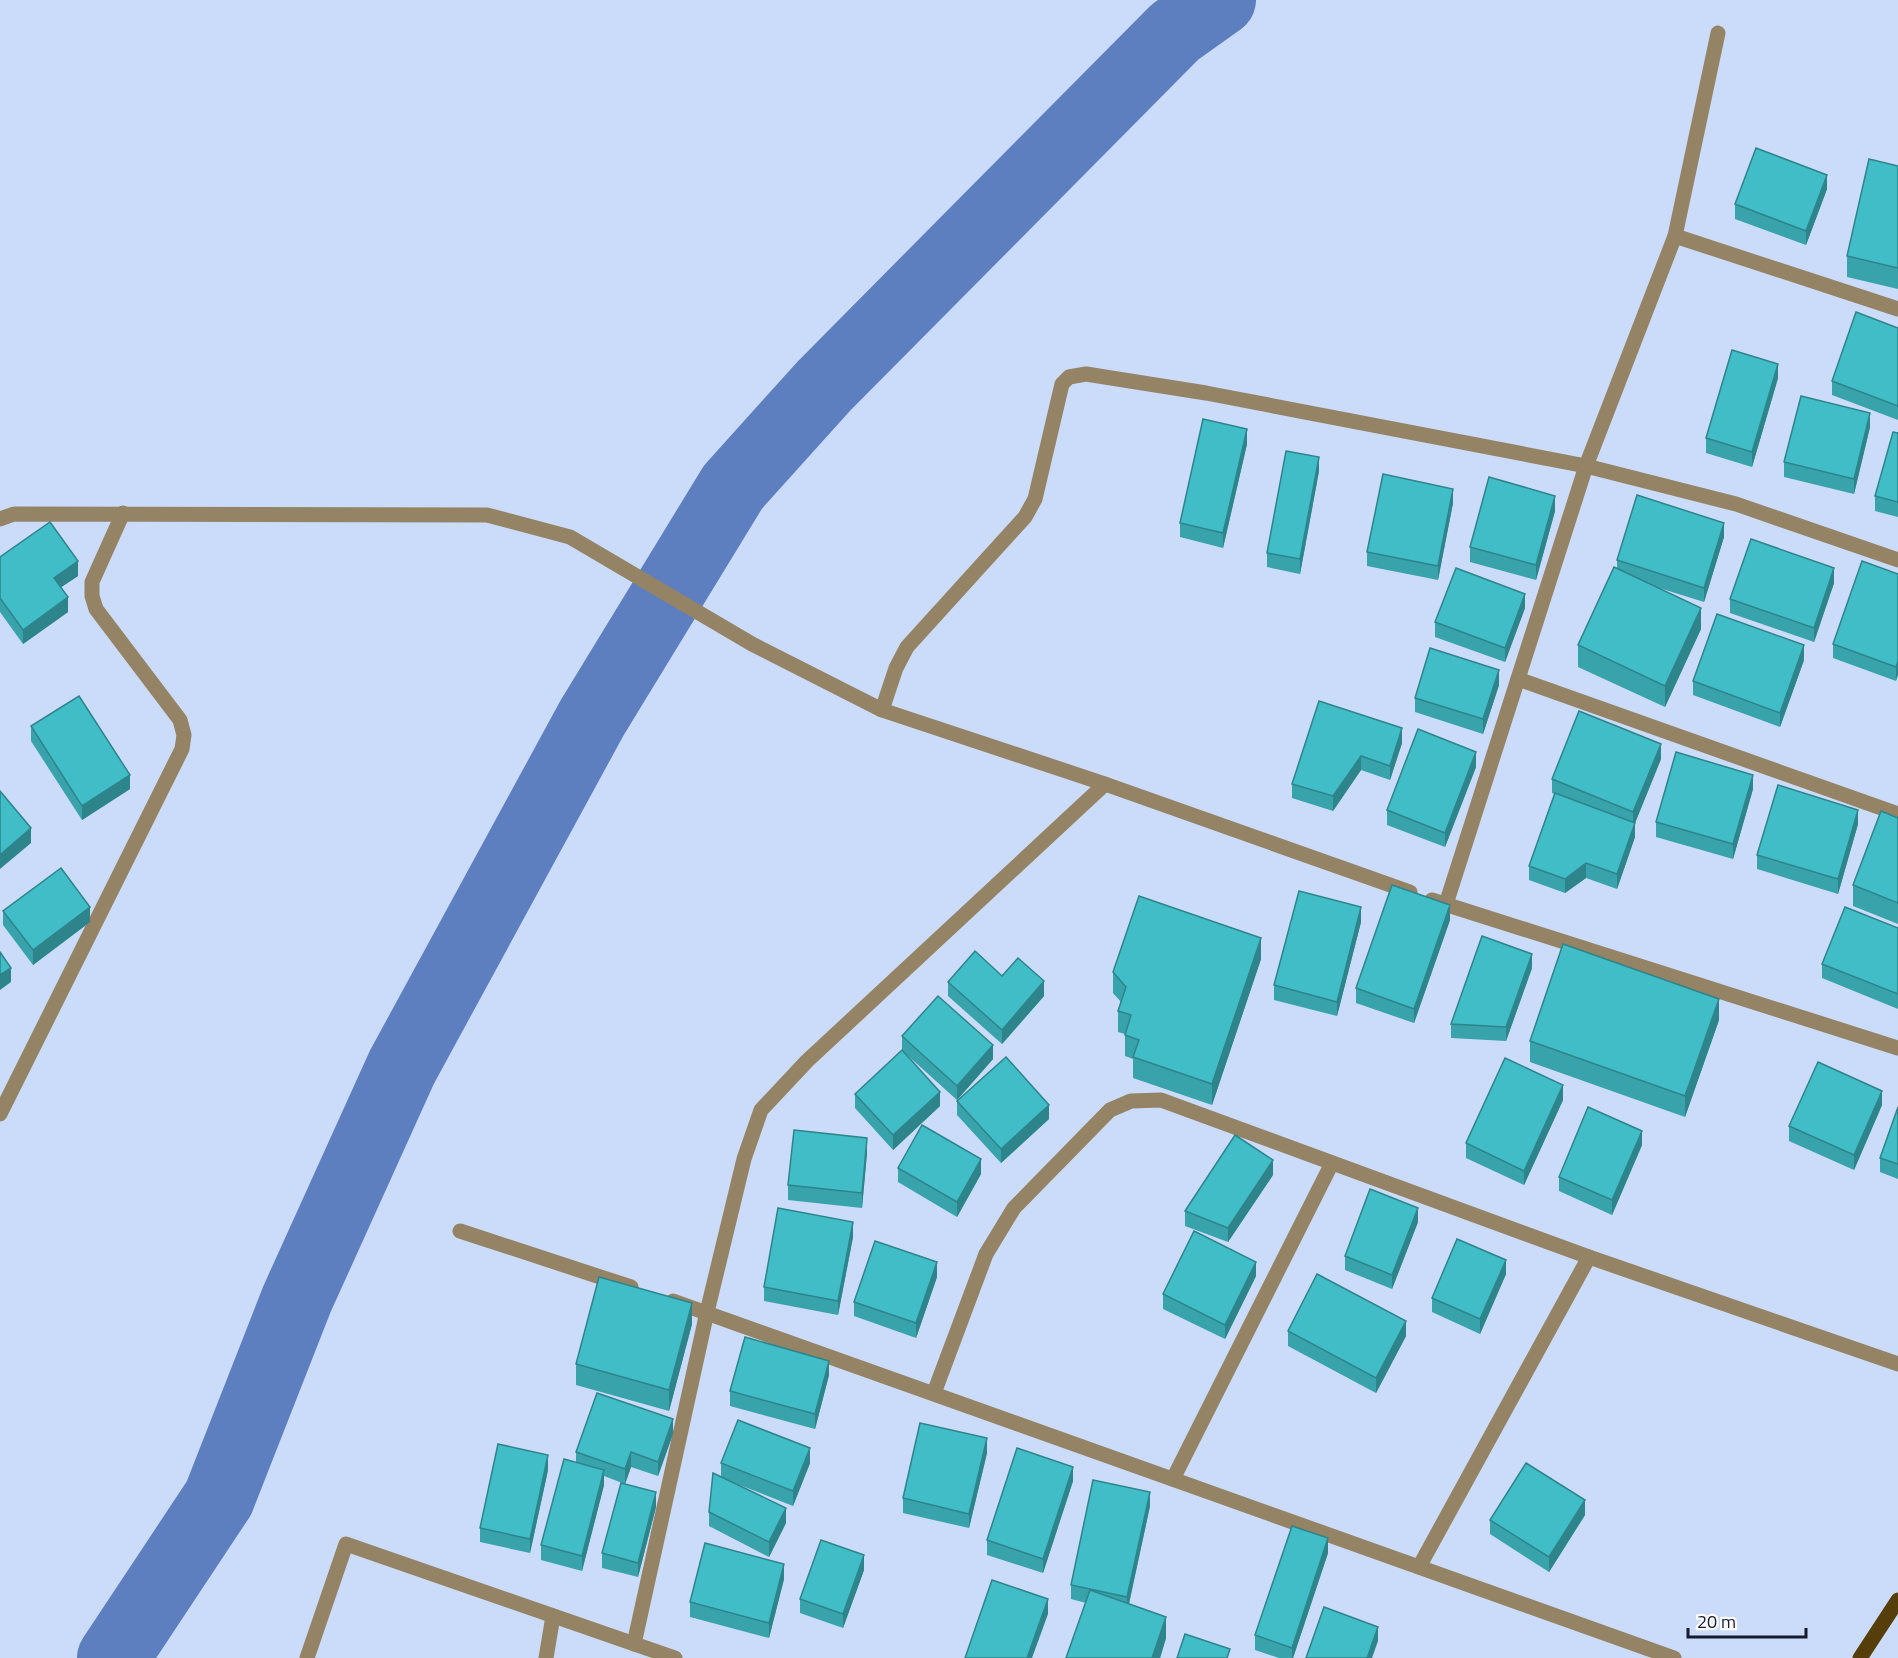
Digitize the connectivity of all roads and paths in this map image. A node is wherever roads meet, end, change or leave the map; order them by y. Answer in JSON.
{"nodes":[{"id":1,"x":1718,"y":33,"type":"dead end"},
{"id":2,"x":1675,"y":236,"type":"junction"},
{"id":3,"x":1898,"y":309,"type":"edge"},
{"id":4,"x":1586,"y":466,"type":"junction"},
{"id":5,"x":123,"y":513,"type":"junction"},
{"id":6,"x":0,"y":519,"type":"edge"},
{"id":7,"x":1898,"y":560,"type":"edge"},
{"id":8,"x":1518,"y":679,"type":"junction"},
{"id":9,"x":882,"y":710,"type":"junction"},
{"id":10,"x":1105,"y":784,"type":"junction"},
{"id":11,"x":1898,"y":814,"type":"edge"},
{"id":12,"x":1446,"y":904,"type":"junction"},
{"id":13,"x":1898,"y":1048,"type":"edge"},
{"id":14,"x":0,"y":1113,"type":"edge"},
{"id":15,"x":1332,"y":1163,"type":"junction"},
{"id":16,"x":460,"y":1231,"type":"dead end"},
{"id":17,"x":1589,"y":1257,"type":"junction"},
{"id":18,"x":707,"y":1312,"type":"junction"},
{"id":19,"x":1898,"y":1364,"type":"edge"},
{"id":20,"x":934,"y":1393,"type":"junction"},
{"id":21,"x":1173,"y":1479,"type":"junction"},
{"id":22,"x":1419,"y":1567,"type":"junction"},
{"id":23,"x":1898,"y":1600,"type":"edge"},
{"id":24,"x":553,"y":1616,"type":"junction"},
{"id":25,"x":634,"y":1644,"type":"junction"},
{"id":26,"x":307,"y":1658,"type":"edge"},
{"id":27,"x":546,"y":1658,"type":"edge"},
{"id":28,"x":675,"y":1658,"type":"edge"},
{"id":29,"x":1674,"y":1658,"type":"edge"},
{"id":30,"x":1860,"y":1658,"type":"edge"}],
"edges":[{"from":1,"to":2,"type":"street"},
{"from":2,"to":3,"type":"street"},
{"from":2,"to":4,"type":"street"},
{"from":4,"to":7,"type":"street"},
{"from":4,"to":8,"type":"street"},
{"from":4,"to":9,"type":"street"},
{"from":5,"to":6,"type":"street"},
{"from":5,"to":9,"type":"street"},
{"from":5,"to":14,"type":"street"},
{"from":8,"to":11,"type":"street"},
{"from":8,"to":12,"type":"street"},
{"from":9,"to":10,"type":"street"},
{"from":10,"to":12,"type":"street"},
{"from":10,"to":18,"type":"street"},
{"from":12,"to":13,"type":"street"},
{"from":15,"to":17,"type":"street"},
{"from":15,"to":20,"type":"street"},
{"from":15,"to":21,"type":"street"},
{"from":16,"to":18,"type":"street"},
{"from":17,"to":19,"type":"street"},
{"from":17,"to":22,"type":"street"},
{"from":18,"to":20,"type":"street"},
{"from":18,"to":25,"type":"street"},
{"from":20,"to":21,"type":"street"},
{"from":21,"to":22,"type":"street"},
{"from":22,"to":29,"type":"street"},
{"from":23,"to":30,"type":"main road"},
{"from":24,"to":25,"type":"street"},
{"from":24,"to":26,"type":"street"},
{"from":24,"to":27,"type":"street"},
{"from":25,"to":28,"type":"street"}]}
